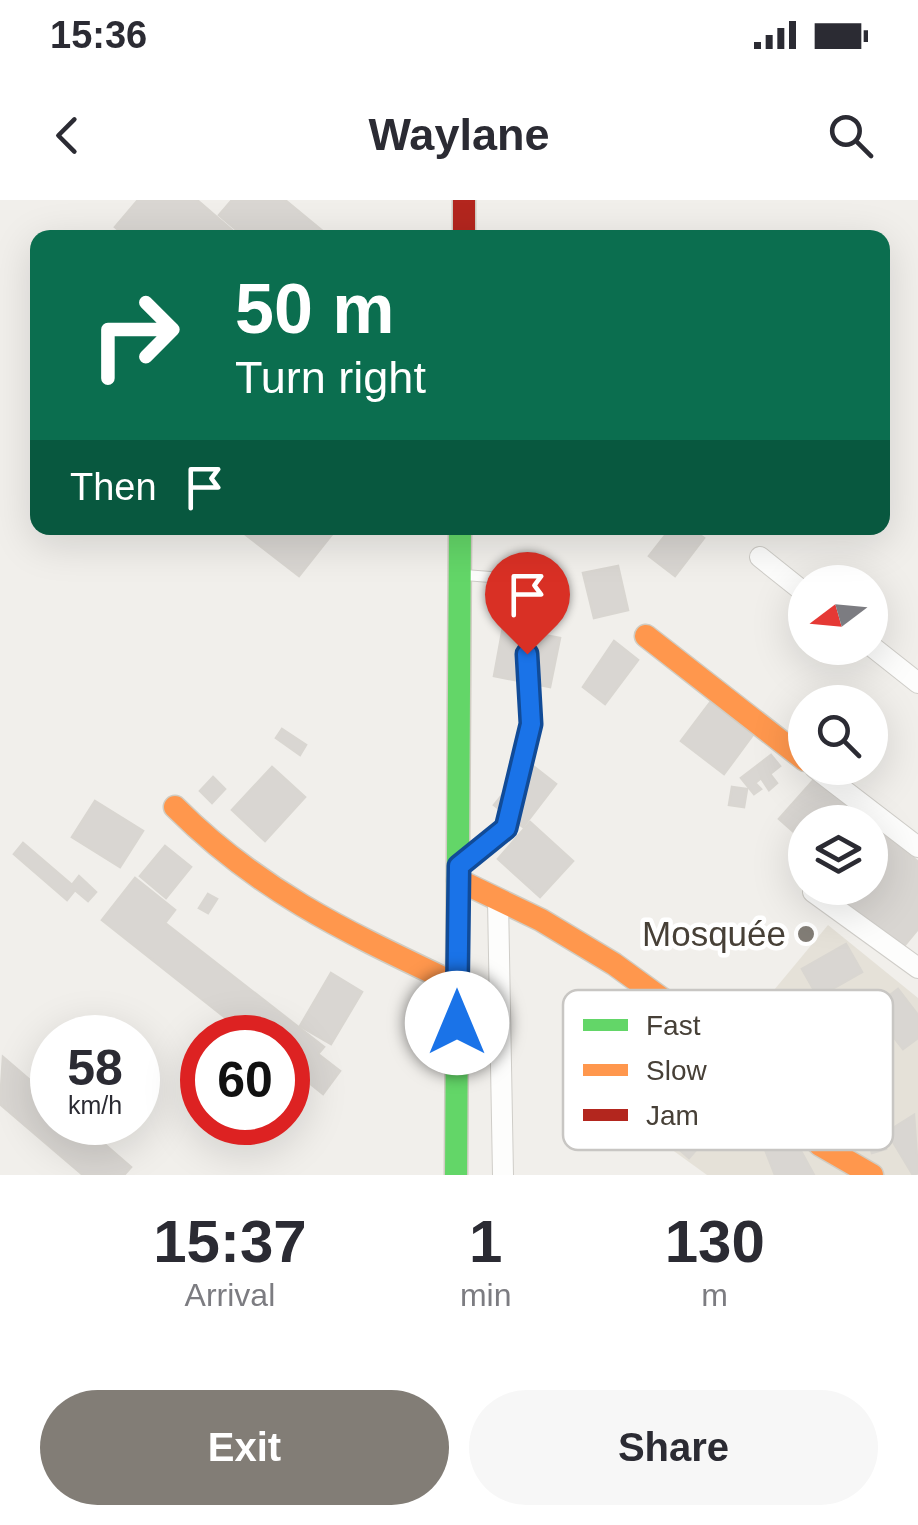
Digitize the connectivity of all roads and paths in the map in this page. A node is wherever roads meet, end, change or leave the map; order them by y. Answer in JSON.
{"nodes":[{"id":1,"x":464,"y":200,"type":"edge"},
{"id":2,"x":464,"y":230,"type":"edge"},
{"id":3,"x":460,"y":535,"type":"edge"},
{"id":4,"x":760,"y":558,"type":"dead end"},
{"id":5,"x":460,"y":575,"type":"junction"},
{"id":6,"x":788,"y":580,"type":"edge"},
{"id":7,"x":646,"y":636,"type":"dead end"},
{"id":8,"x":888,"y":659,"type":"edge"},
{"id":9,"x":918,"y":683,"type":"edge"},
{"id":10,"x":788,"y":747,"type":"edge"},
{"id":11,"x":837,"y":785,"type":"edge"},
{"id":12,"x":175,"y":807,"type":"dead end"},
{"id":13,"x":918,"y":847,"type":"edge"},
{"id":14,"x":458,"y":873,"type":"junction"},
{"id":15,"x":498,"y":900,"type":"junction"},
{"id":16,"x":830,"y":905,"type":"edge"},
{"id":17,"x":918,"y":968,"type":"edge"},
{"id":18,"x":458,"y":985,"type":"junction"},
{"id":19,"x":649,"y":990,"type":"edge"},
{"id":20,"x":829,"y":1150,"type":"edge"},
{"id":21,"x":456,"y":1175,"type":"edge"},
{"id":22,"x":503,"y":1175,"type":"edge"},
{"id":23,"x":872,"y":1175,"type":"edge"}],
"edges":[{"from":1,"to":2,"type":"street"},
{"from":3,"to":5,"type":"street"},
{"from":4,"to":6,"type":"street"},
{"from":5,"to":14,"type":"street"},
{"from":5,"to":14,"type":"lane"},
{"from":7,"to":10,"type":"street"},
{"from":8,"to":9,"type":"street"},
{"from":11,"to":13,"type":"street"},
{"from":12,"to":18,"type":"street"},
{"from":14,"to":15,"type":"street"},
{"from":14,"to":18,"type":"street"},
{"from":15,"to":19,"type":"street"},
{"from":15,"to":22,"type":"street"},
{"from":16,"to":17,"type":"street"},
{"from":18,"to":21,"type":"street"},
{"from":20,"to":23,"type":"street"}]}
